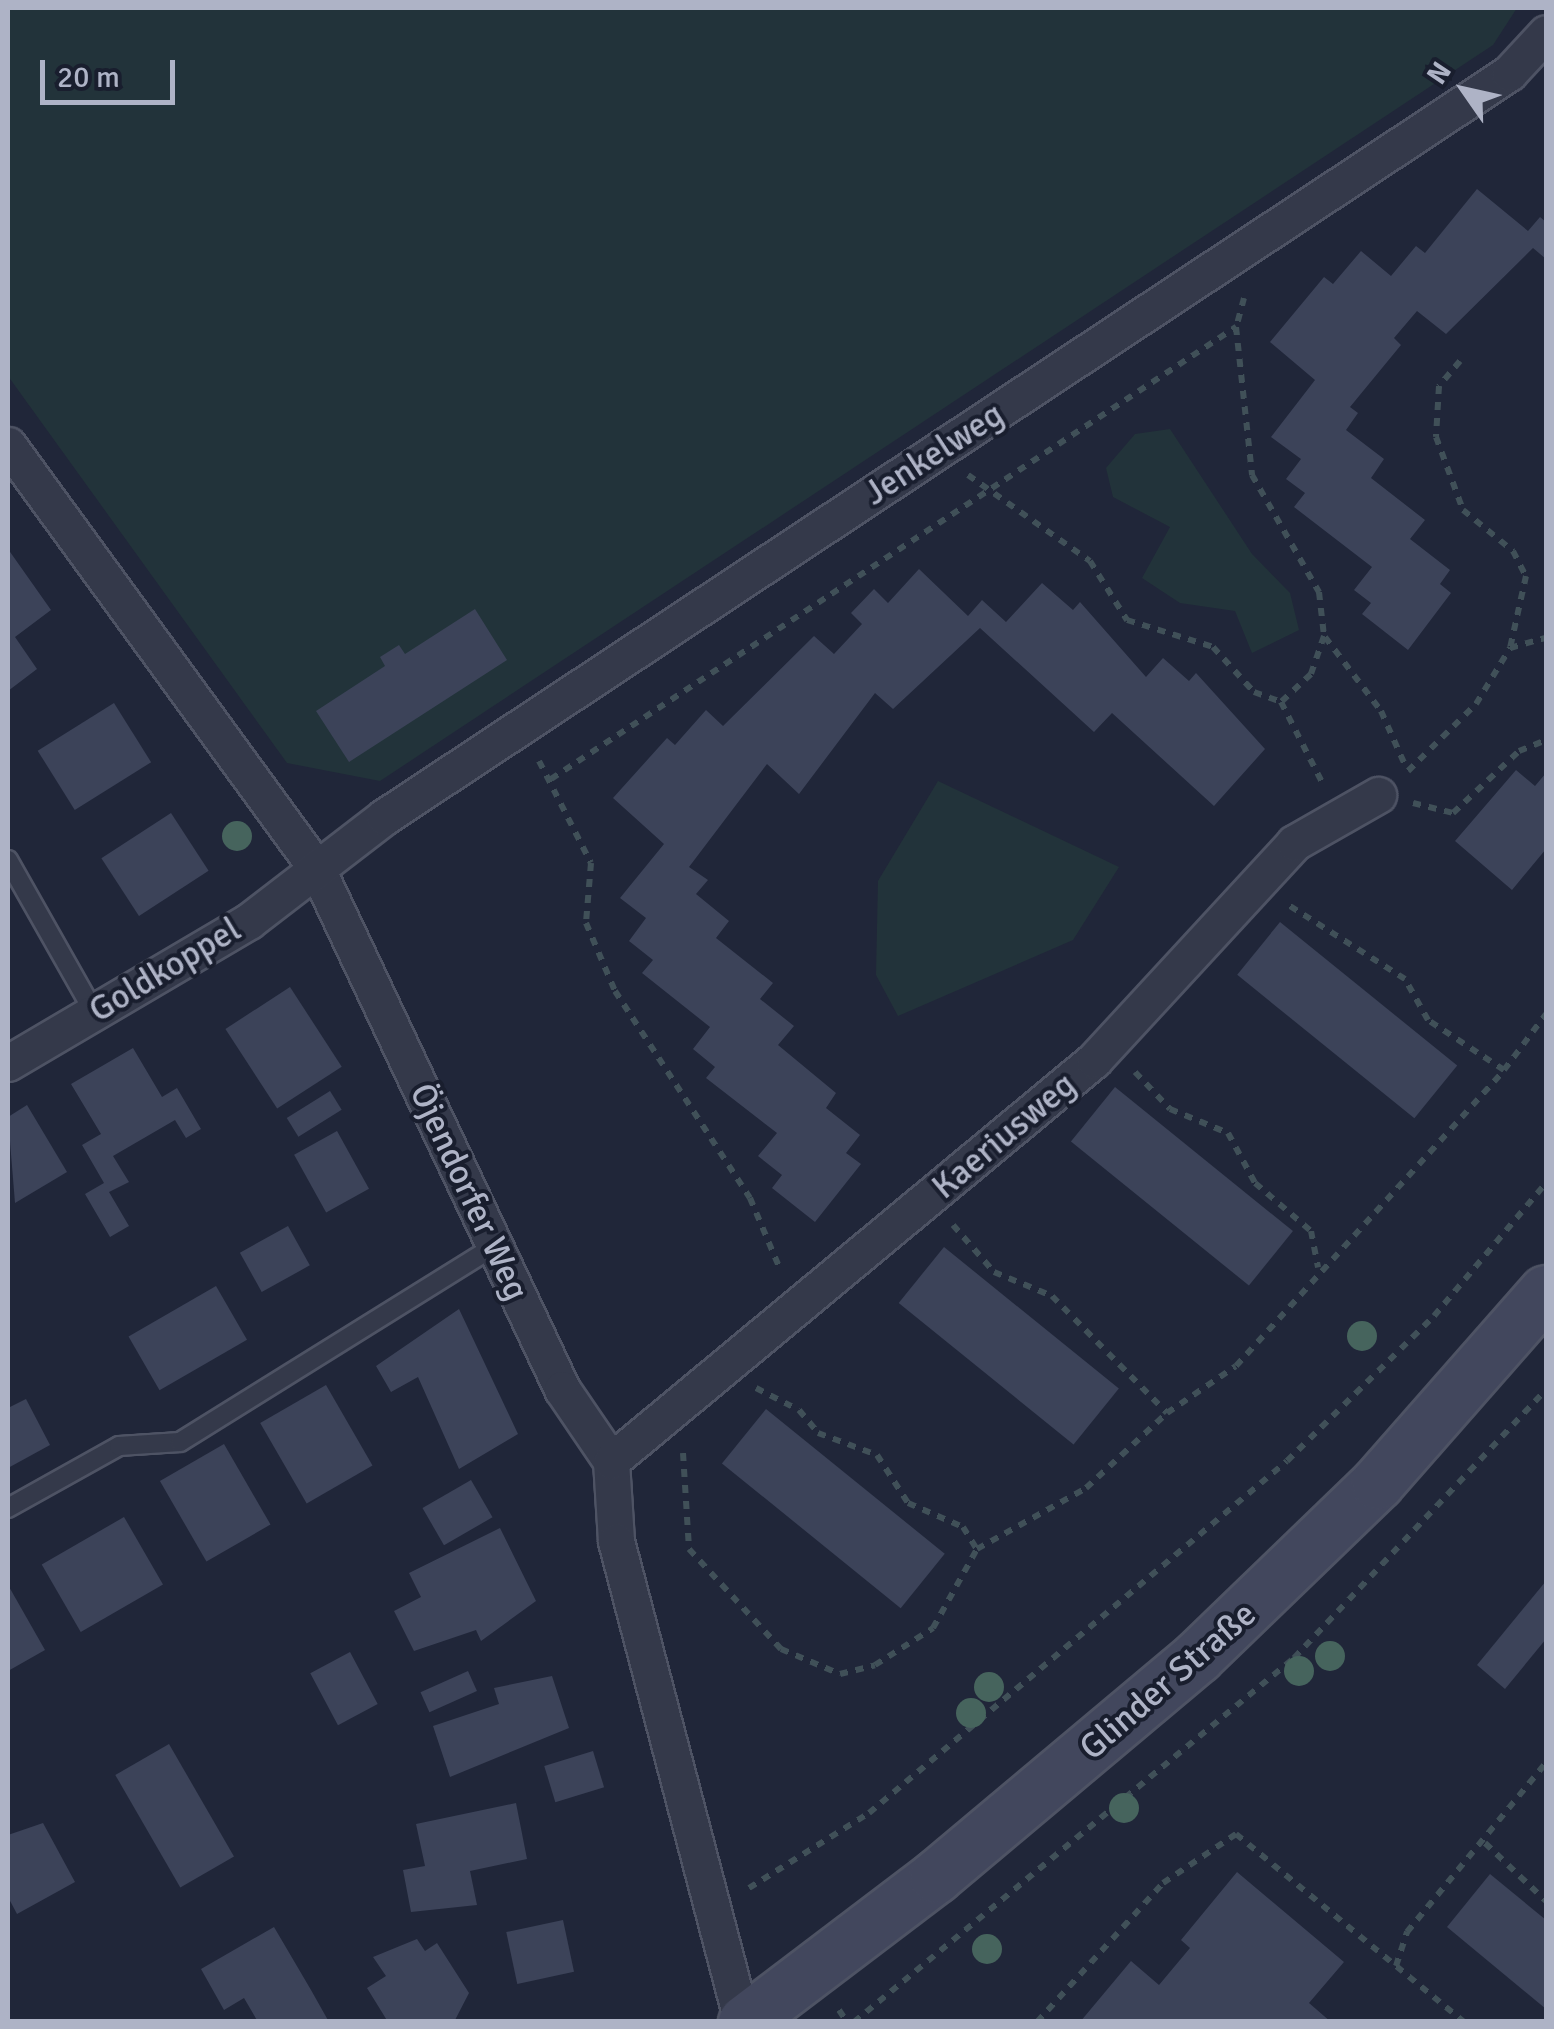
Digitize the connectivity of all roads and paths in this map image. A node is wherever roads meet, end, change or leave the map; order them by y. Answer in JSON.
{"nodes":[{"id":1,"x":1546,"y":34,"type":"edge"},
{"id":2,"x":1260,"y":238,"type":"junction"},
{"id":3,"x":1236,"y":326,"type":"junction"},
{"id":4,"x":1460,"y":362,"type":"dead end"},
{"id":5,"x":8,"y":446,"type":"edge"},
{"id":6,"x":938,"y":451,"type":"junction"},
{"id":7,"x":986,"y":490,"type":"junction"},
{"id":8,"x":1324,"y":636,"type":"junction"},
{"id":9,"x":1546,"y":638,"type":"edge"},
{"id":10,"x":1510,"y":648,"type":"junction"},
{"id":11,"x":1281,"y":702,"type":"junction"},
{"id":12,"x":516,"y":730,"type":"junction"},
{"id":13,"x":1546,"y":740,"type":"edge"},
{"id":14,"x":1407,"y":771,"type":"junction"},
{"id":15,"x":551,"y":779,"type":"junction"},
{"id":16,"x":1378,"y":795,"type":"junction"},
{"id":17,"x":1340,"y":816,"type":"junction"},
{"id":18,"x":8,"y":860,"type":"edge"},
{"id":19,"x":317,"y":869,"type":"junction"},
{"id":20,"x":1256,"y":885,"type":"junction"},
{"id":21,"x":94,"y":1012,"type":"junction"},
{"id":22,"x":1546,"y":1014,"type":"edge"},
{"id":23,"x":1110,"y":1044,"type":"junction"},
{"id":24,"x":8,"y":1063,"type":"edge"},
{"id":25,"x":1504,"y":1070,"type":"junction"},
{"id":26,"x":1546,"y":1183,"type":"edge"},
{"id":27,"x":930,"y":1198,"type":"junction"},
{"id":28,"x":495,"y":1246,"type":"junction"},
{"id":29,"x":1318,"y":1268,"type":"junction"},
{"id":30,"x":1546,"y":1292,"type":"edge"},
{"id":31,"x":796,"y":1307,"type":"junction"},
{"id":32,"x":736,"y":1396,"type":"dead end"},
{"id":33,"x":1167,"y":1414,"type":"junction"},
{"id":34,"x":682,"y":1441,"type":"dead end"},
{"id":35,"x":611,"y":1460,"type":"junction"},
{"id":36,"x":8,"y":1508,"type":"edge"},
{"id":37,"x":977,"y":1549,"type":"junction"},
{"id":38,"x":1546,"y":1763,"type":"edge"},
{"id":39,"x":1485,"y":1843,"type":"junction"},
{"id":40,"x":1546,"y":1901,"type":"edge"},
{"id":41,"x":715,"y":1909,"type":"junction"},
{"id":42,"x":1396,"y":1966,"type":"junction"},
{"id":43,"x":744,"y":2022,"type":"edge"},
{"id":44,"x":1037,"y":2022,"type":"edge"},
{"id":45,"x":1464,"y":2022,"type":"edge"}],
"edges":[{"from":1,"to":2,"type":"street","name":"Jenkelweg"},
{"from":2,"to":3,"type":"path"},
{"from":2,"to":6,"type":"street","name":"Jenkelweg"},
{"from":3,"to":7,"type":"path"},
{"from":3,"to":8,"type":"path"},
{"from":4,"to":10,"type":"path"},
{"from":5,"to":19,"type":"street","name":"Öjendorfer Weg"},
{"from":6,"to":7,"type":"path"},
{"from":6,"to":12,"type":"street","name":"Jenkelweg"},
{"from":7,"to":11,"type":"path"},
{"from":7,"to":15,"type":"path"},
{"from":8,"to":11,"type":"path"},
{"from":8,"to":14,"type":"path"},
{"from":9,"to":10,"type":"path"},
{"from":10,"to":14,"type":"path"},
{"from":11,"to":17,"type":"path"},
{"from":12,"to":15,"type":"path"},
{"from":12,"to":19,"type":"street","name":"Jenkelweg"},
{"from":13,"to":16,"type":"path"},
{"from":14,"to":16,"type":"path"},
{"from":15,"to":31,"type":"path"},
{"from":16,"to":17,"type":"street","name":"Kaeriusweg"},
{"from":17,"to":20,"type":"street","name":"Kaeriusweg"},
{"from":18,"to":21,"type":"lane"},
{"from":19,"to":21,"type":"street","name":"Goldkoppel"},
{"from":19,"to":28,"type":"street","name":"Öjendorfer Weg"},
{"from":20,"to":23,"type":"street","name":"Kaeriusweg"},
{"from":20,"to":25,"type":"path"},
{"from":21,"to":24,"type":"street","name":"Goldkoppel"},
{"from":22,"to":25,"type":"path"},
{"from":23,"to":27,"type":"street","name":"Kaeriusweg"},
{"from":23,"to":29,"type":"path"},
{"from":25,"to":29,"type":"path"},
{"from":26,"to":41,"type":"path"},
{"from":27,"to":31,"type":"street","name":"Kaeriusweg"},
{"from":27,"to":33,"type":"path"},
{"from":28,"to":35,"type":"street","name":"Öjendorfer Weg"},
{"from":28,"to":36,"type":"lane"},
{"from":29,"to":33,"type":"path"},
{"from":30,"to":43,"type":"main road","name":"Glinder Straße"},
{"from":31,"to":35,"type":"street","name":"Kaeriusweg"},
{"from":32,"to":37,"type":"path"},
{"from":33,"to":37,"type":"path"},
{"from":34,"to":37,"type":"path"},
{"from":35,"to":41,"type":"street"},
{"from":38,"to":39,"type":"path"},
{"from":39,"to":40,"type":"path"},
{"from":39,"to":42,"type":"path"},
{"from":41,"to":43,"type":"street"},
{"from":42,"to":44,"type":"path"},
{"from":42,"to":45,"type":"path"}]}
